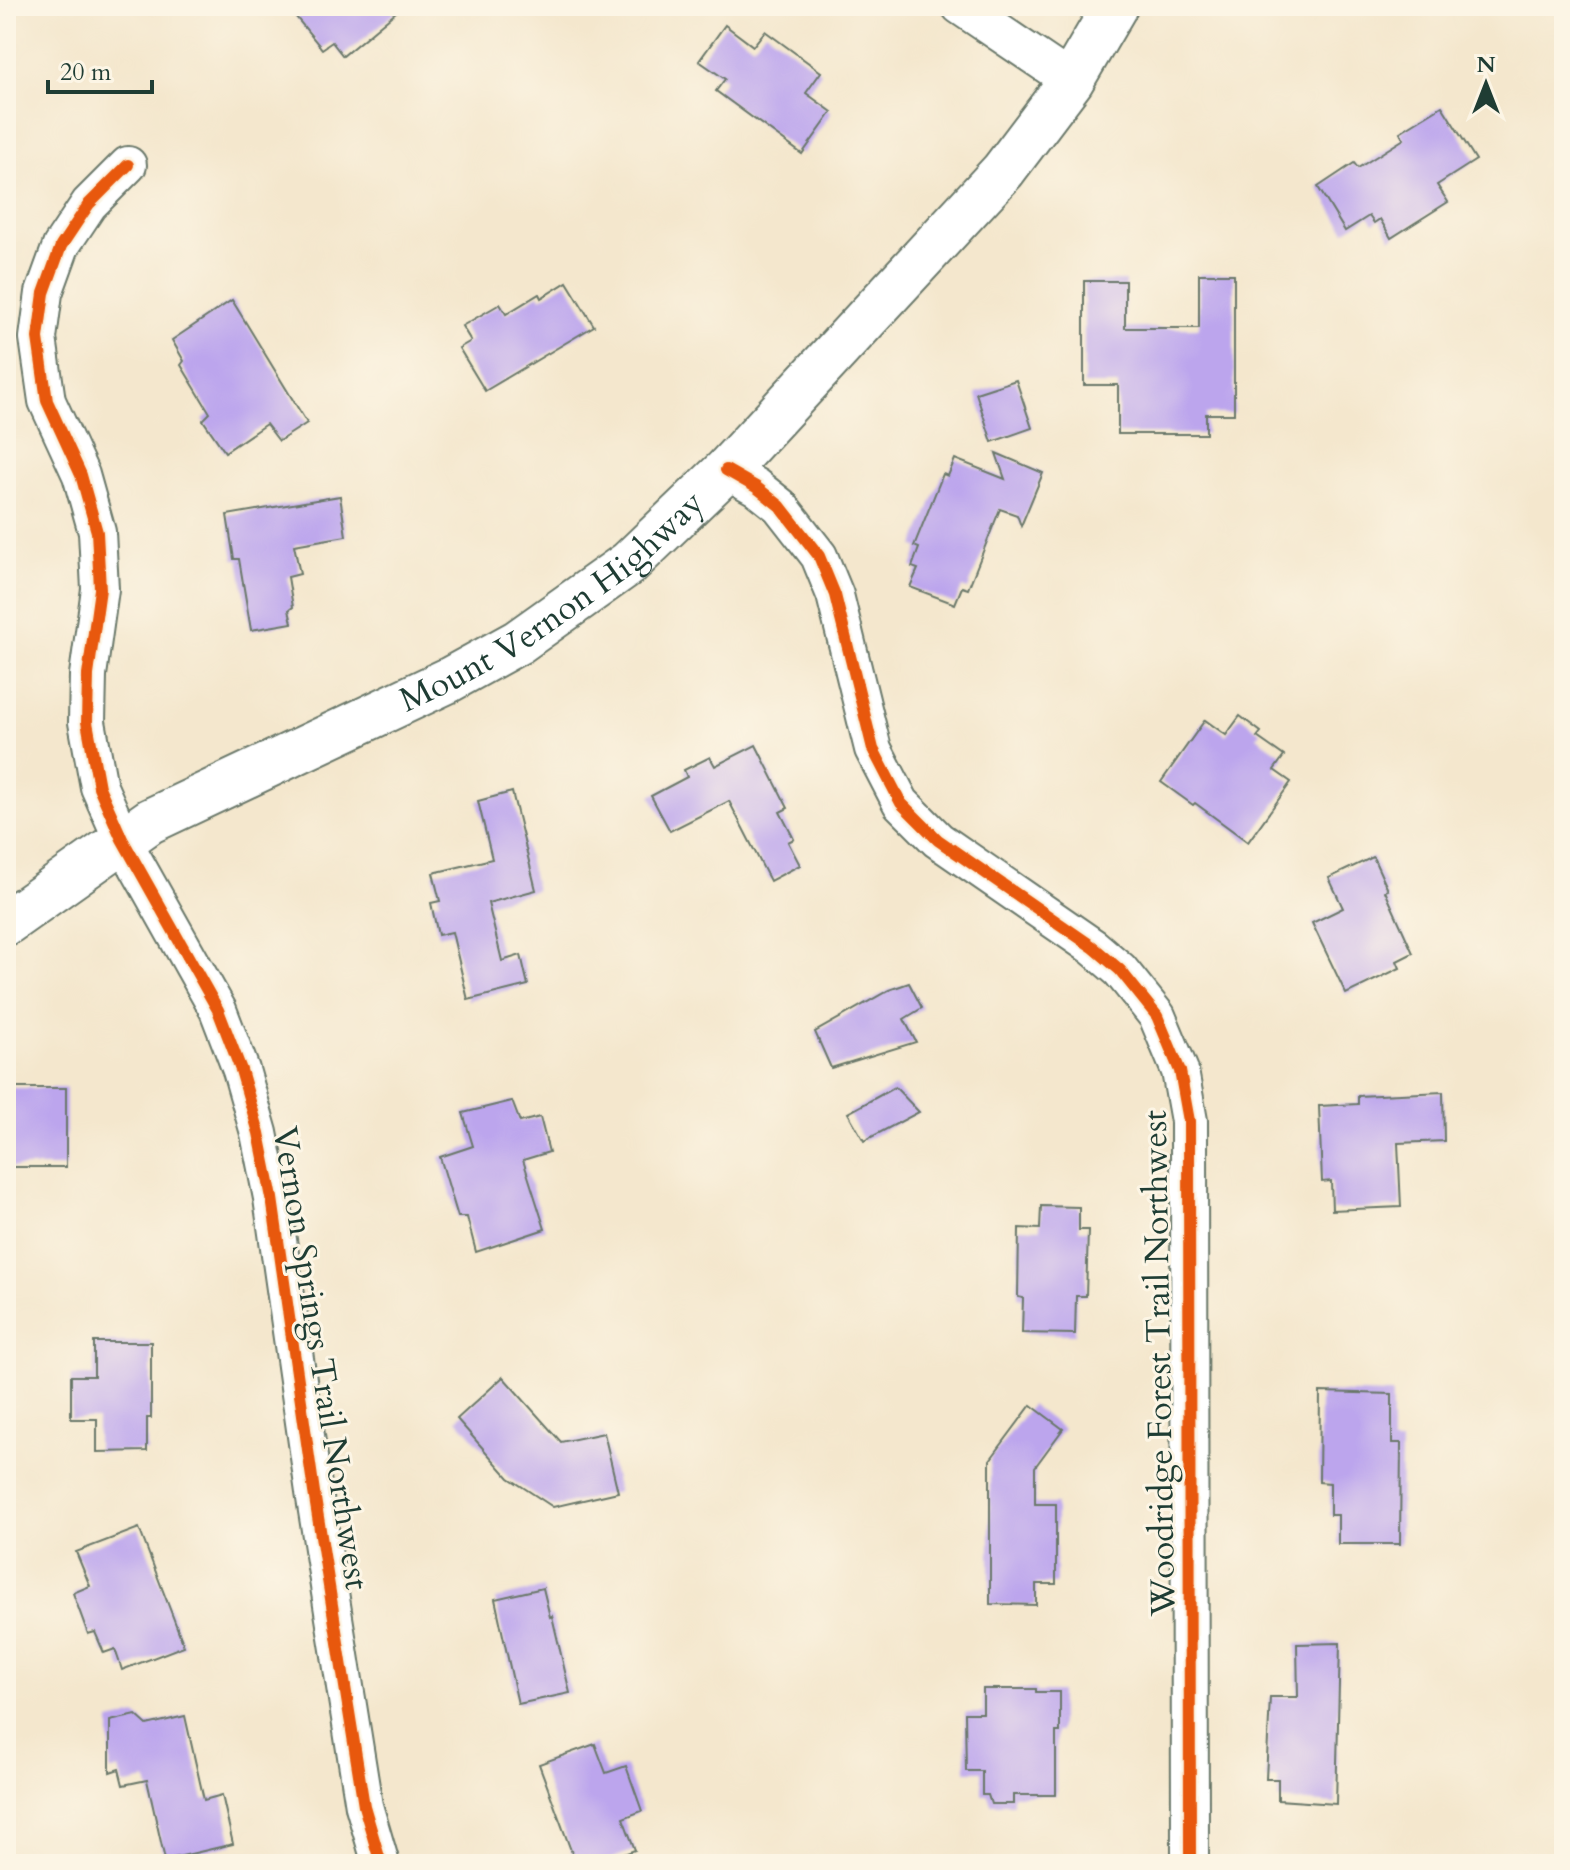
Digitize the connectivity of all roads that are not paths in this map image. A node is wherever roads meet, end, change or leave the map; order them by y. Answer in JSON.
{"nodes":[{"id":1,"x":960,"y":6,"type":"edge"},
{"id":2,"x":1115,"y":6,"type":"edge"},
{"id":3,"x":1071,"y":81,"type":"junction"},
{"id":4,"x":128,"y":165,"type":"dead end"},
{"id":5,"x":726,"y":470,"type":"junction"},
{"id":6,"x":122,"y":839,"type":"junction"},
{"id":7,"x":6,"y":923,"type":"edge"},
{"id":8,"x":381,"y":1864,"type":"edge"},
{"id":9,"x":1190,"y":1864,"type":"edge"}],
"edges":[{"from":1,"to":3,"type":"street"},
{"from":2,"to":3,"type":"street","name":"Mount Vernon Highway"},
{"from":3,"to":5,"type":"street","name":"Mount Vernon Highway"},
{"from":4,"to":6,"type":"street","name":"Vernon Springs Trail Northwest"},
{"from":5,"to":6,"type":"street","name":"Mount Vernon Highway"},
{"from":5,"to":9,"type":"street","name":"Woodridge Forest Trail Northwest"},
{"from":6,"to":7,"type":"street","name":"Mount Vernon Highway"},
{"from":6,"to":8,"type":"street","name":"Vernon Springs Trail Northwest"}]}
